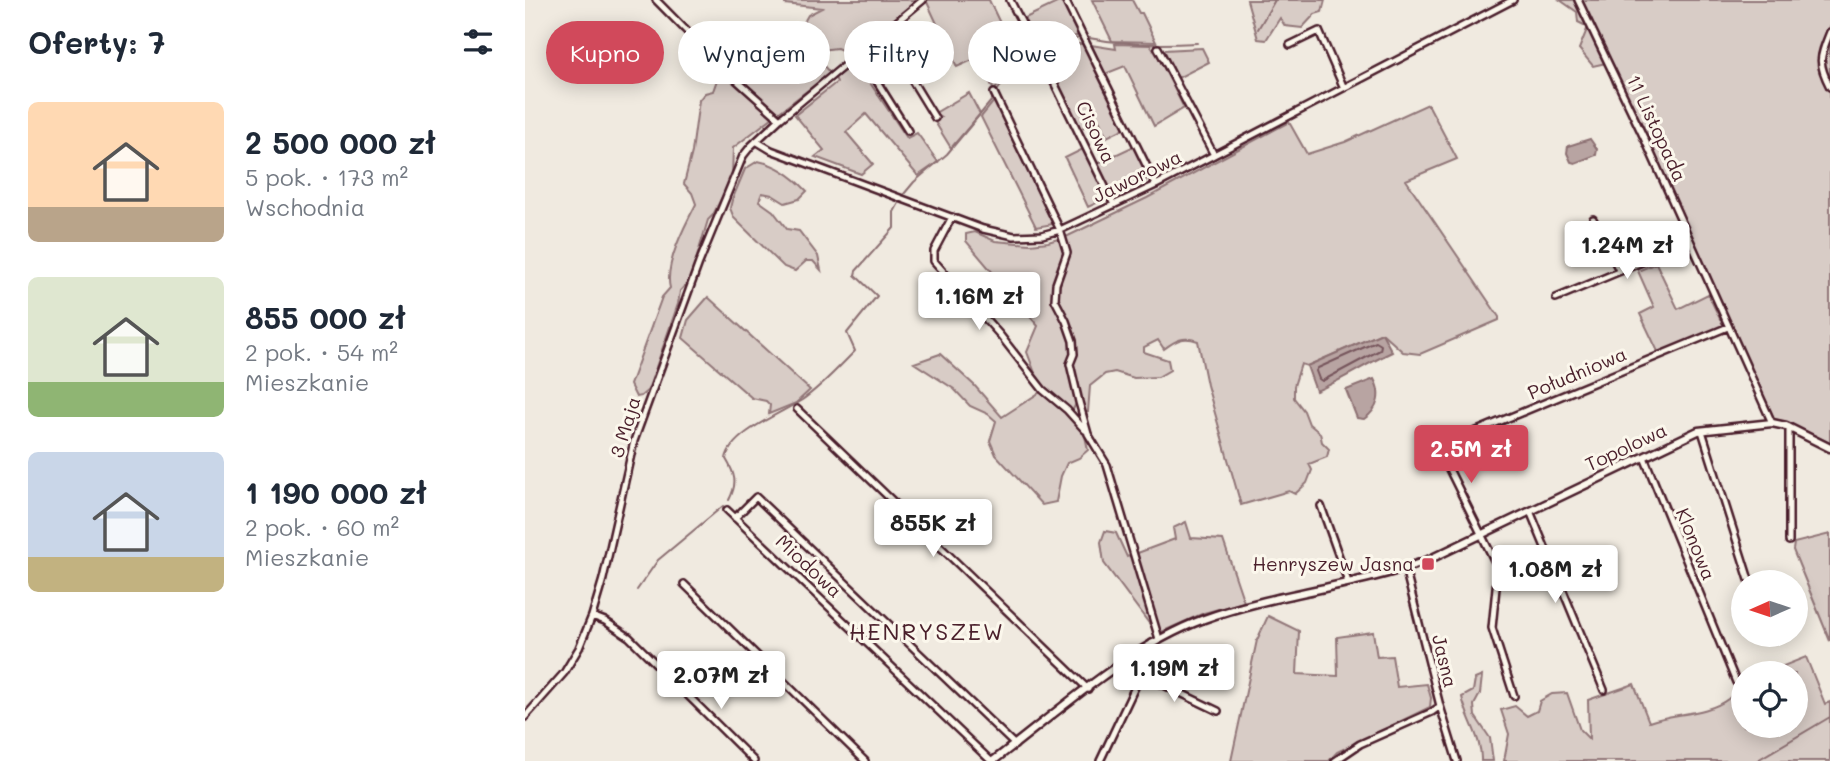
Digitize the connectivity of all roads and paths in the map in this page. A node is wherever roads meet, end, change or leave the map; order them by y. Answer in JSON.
{"nodes":[{"id":1,"x":656,"y":0,"type":"edge"},
{"id":2,"x":923,"y":0,"type":"edge"},
{"id":3,"x":1010,"y":0,"type":"edge"},
{"id":4,"x":1065,"y":0,"type":"edge"},
{"id":5,"x":1513,"y":0,"type":"edge"},
{"id":6,"x":1579,"y":0,"type":"edge"},
{"id":7,"x":898,"y":21,"type":"edge"},
{"id":8,"x":1830,"y":32,"type":"edge"},
{"id":9,"x":1290,"y":45,"type":"dead end"},
{"id":10,"x":1158,"y":48,"type":"dead end"},
{"id":11,"x":844,"y":65,"type":"edge"},
{"id":12,"x":878,"y":84,"type":"edge"},
{"id":13,"x":914,"y":84,"type":"edge"},
{"id":14,"x":1343,"y":86,"type":"junction"},
{"id":15,"x":1830,"y":87,"type":"edge"},
{"id":16,"x":994,"y":93,"type":"dead end"},
{"id":17,"x":935,"y":118,"type":"dead end"},
{"id":18,"x":780,"y":119,"type":"junction"},
{"id":19,"x":908,"y":131,"type":"dead end"},
{"id":20,"x":756,"y":141,"type":"junction"},
{"id":21,"x":1214,"y":155,"type":"junction"},
{"id":22,"x":1156,"y":185,"type":"junction"},
{"id":23,"x":1114,"y":205,"type":"junction"},
{"id":24,"x":952,"y":217,"type":"junction"},
{"id":25,"x":1593,"y":219,"type":"dead end"},
{"id":26,"x":1060,"y":230,"type":"junction"},
{"id":27,"x":1690,"y":242,"type":"junction"},
{"id":28,"x":1619,"y":270,"type":"junction"},
{"id":29,"x":1556,"y":298,"type":"dead end"},
{"id":30,"x":1728,"y":327,"type":"junction"},
{"id":31,"x":797,"y":409,"type":"dead end"},
{"id":32,"x":1772,"y":423,"type":"junction"},
{"id":33,"x":1789,"y":428,"type":"junction"},
{"id":34,"x":1702,"y":430,"type":"junction"},
{"id":35,"x":1088,"y":434,"type":"junction"},
{"id":36,"x":1830,"y":447,"type":"edge"},
{"id":37,"x":1644,"y":457,"type":"junction"},
{"id":38,"x":1321,"y":506,"type":"dead end"},
{"id":39,"x":727,"y":510,"type":"dead end"},
{"id":40,"x":1530,"y":511,"type":"junction"},
{"id":41,"x":735,"y":518,"type":"junction"},
{"id":42,"x":1482,"y":534,"type":"junction"},
{"id":43,"x":1789,"y":541,"type":"dead end"},
{"id":44,"x":1405,"y":568,"type":"junction"},
{"id":45,"x":1746,"y":570,"type":"edge"},
{"id":46,"x":1348,"y":582,"type":"junction"},
{"id":47,"x":684,"y":584,"type":"dead end"},
{"id":48,"x":592,"y":616,"type":"junction"},
{"id":49,"x":1160,"y":639,"type":"junction"},
{"id":50,"x":1152,"y":643,"type":"junction"},
{"id":51,"x":1731,"y":670,"type":"edge"},
{"id":52,"x":1141,"y":674,"type":"junction"},
{"id":53,"x":1088,"y":689,"type":"junction"},
{"id":54,"x":1604,"y":690,"type":"dead end"},
{"id":55,"x":1514,"y":696,"type":"dead end"},
{"id":56,"x":1440,"y":706,"type":"junction"},
{"id":57,"x":1218,"y":711,"type":"dead end"},
{"id":58,"x":525,"y":717,"type":"edge"},
{"id":59,"x":1015,"y":745,"type":"junction"},
{"id":60,"x":1336,"y":760,"type":"edge"},
{"id":61,"x":754,"y":761,"type":"edge"},
{"id":62,"x":865,"y":761,"type":"edge"},
{"id":63,"x":992,"y":761,"type":"edge"},
{"id":64,"x":1100,"y":761,"type":"edge"},
{"id":65,"x":1457,"y":761,"type":"edge"}],
"edges":[{"from":1,"to":18,"type":"street"},
{"from":2,"to":7,"type":"street","name":"3 Maja"},
{"from":3,"to":23,"type":"street","name":"Cisowa"},
{"from":4,"to":22,"type":"street"},
{"from":5,"to":14,"type":"street","name":"Jaworowa"},
{"from":6,"to":27,"type":"street","name":"11 Listopada"},
{"from":8,"to":15,"type":"street"},
{"from":9,"to":14,"type":"street"},
{"from":10,"to":21,"type":"street"},
{"from":11,"to":18,"type":"street","name":"3 Maja"},
{"from":12,"to":19,"type":"street"},
{"from":13,"to":17,"type":"street"},
{"from":14,"to":21,"type":"street","name":"Jaworowa"},
{"from":16,"to":26,"type":"street"},
{"from":18,"to":20,"type":"street","name":"3 Maja"},
{"from":20,"to":24,"type":"street","name":"Jaworowa"},
{"from":20,"to":48,"type":"street","name":"3 Maja"},
{"from":21,"to":22,"type":"street","name":"Jaworowa"},
{"from":22,"to":23,"type":"street","name":"Jaworowa"},
{"from":23,"to":26,"type":"street","name":"Jaworowa"},
{"from":24,"to":26,"type":"street","name":"Jaworowa"},
{"from":24,"to":35,"type":"street"},
{"from":25,"to":28,"type":"street"},
{"from":26,"to":35,"type":"street"},
{"from":27,"to":28,"type":"street"},
{"from":27,"to":30,"type":"street","name":"11 Listopada"},
{"from":28,"to":29,"type":"street"},
{"from":30,"to":32,"type":"street","name":"11 Listopada"},
{"from":30,"to":42,"type":"street","name":"Południowa"},
{"from":31,"to":53,"type":"street"},
{"from":32,"to":33,"type":"street","name":"Topolowa"},
{"from":32,"to":34,"type":"street","name":"Topolowa"},
{"from":33,"to":36,"type":"street","name":"Topolowa"},
{"from":33,"to":43,"type":"street"},
{"from":34,"to":37,"type":"street","name":"Topolowa"},
{"from":34,"to":45,"type":"street"},
{"from":35,"to":49,"type":"street"},
{"from":37,"to":40,"type":"street","name":"Topolowa"},
{"from":37,"to":51,"type":"street","name":"Klonowa"},
{"from":38,"to":46,"type":"street"},
{"from":39,"to":41,"type":"street","name":"Miodowa"},
{"from":40,"to":42,"type":"street","name":"Topolowa"},
{"from":40,"to":54,"type":"street"},
{"from":41,"to":59,"type":"street"},
{"from":41,"to":63,"type":"street","name":"Miodowa"},
{"from":42,"to":44,"type":"street","name":"Topolowa"},
{"from":42,"to":55,"type":"street"},
{"from":44,"to":46,"type":"street","name":"Topolowa"},
{"from":44,"to":56,"type":"street","name":"Jasna"},
{"from":46,"to":49,"type":"street","name":"Topolowa"},
{"from":47,"to":62,"type":"street"},
{"from":48,"to":58,"type":"street","name":"3 Maja"},
{"from":48,"to":61,"type":"street"},
{"from":49,"to":50,"type":"street","name":"Topolowa"},
{"from":50,"to":52,"type":"street"},
{"from":50,"to":53,"type":"street","name":"Topolowa"},
{"from":52,"to":57,"type":"street"},
{"from":52,"to":64,"type":"street"},
{"from":53,"to":59,"type":"street","name":"Topolowa"},
{"from":56,"to":60,"type":"street"},
{"from":56,"to":65,"type":"street","name":"Jasna"},
{"from":59,"to":63,"type":"street","name":"Topolowa"}]}
